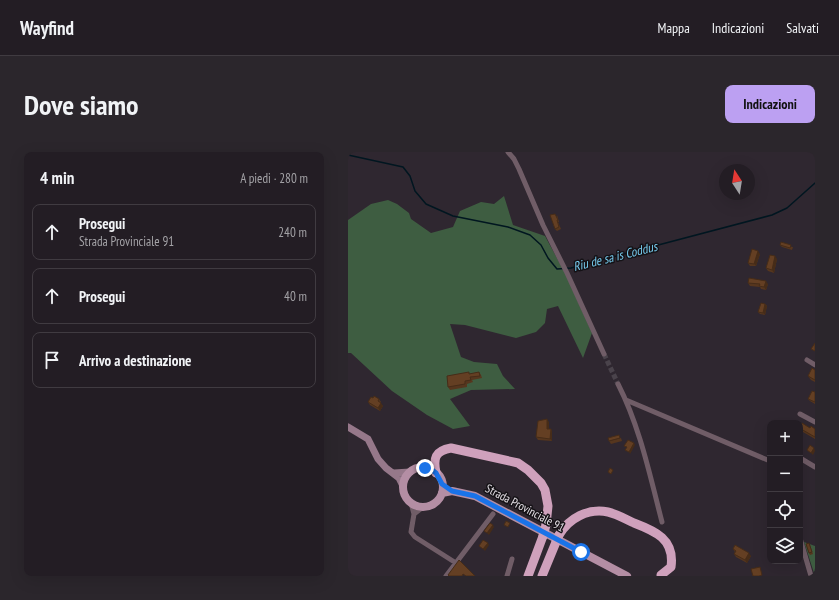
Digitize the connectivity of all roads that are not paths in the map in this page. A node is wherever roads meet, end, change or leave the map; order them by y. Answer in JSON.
{"nodes":[{"id":1,"x":508,"y":152,"type":"edge"},
{"id":2,"x":604,"y":354,"type":"tunnel mouth"},
{"id":3,"x":807,"y":360,"type":"dead end"},
{"id":4,"x":815,"y":365,"type":"edge"},
{"id":5,"x":618,"y":384,"type":"tunnel mouth"},
{"id":6,"x":626,"y":400,"type":"junction"},
{"id":7,"x":800,"y":414,"type":"dead end"},
{"id":8,"x":815,"y":422,"type":"edge"},
{"id":9,"x":348,"y":427,"type":"edge"},
{"id":10,"x":767,"y":459,"type":"edge"},
{"id":11,"x":803,"y":460,"type":"edge"},
{"id":12,"x":815,"y":467,"type":"edge"},
{"id":13,"x":410,"y":472,"type":"junction"},
{"id":14,"x":394,"y":473,"type":"junction"},
{"id":15,"x":436,"y":473,"type":"junction"},
{"id":16,"x":442,"y":484,"type":"junction"},
{"id":17,"x":403,"y":486,"type":"junction"},
{"id":18,"x":452,"y":491,"type":"junction"},
{"id":19,"x":442,"y":493,"type":"junction"},
{"id":20,"x":411,"y":503,"type":"junction"},
{"id":21,"x":423,"y":507,"type":"junction"},
{"id":22,"x":414,"y":514,"type":"junction"},
{"id":23,"x":493,"y":514,"type":"dead end"},
{"id":24,"x":662,"y":522,"type":"dead end"},
{"id":25,"x":803,"y":548,"type":"edge"},
{"id":26,"x":512,"y":558,"type":"dead end"},
{"id":27,"x":456,"y":563,"type":"junction"},
{"id":28,"x":446,"y":576,"type":"edge"},
{"id":29,"x":507,"y":576,"type":"edge"},
{"id":30,"x":528,"y":576,"type":"edge"},
{"id":31,"x":542,"y":576,"type":"edge"},
{"id":32,"x":627,"y":576,"type":"edge"},
{"id":33,"x":660,"y":576,"type":"edge"},
{"id":34,"x":811,"y":576,"type":"edge"}],
"edges":[{"from":1,"to":2,"type":"street"},
{"from":3,"to":4,"type":"street"},
{"from":5,"to":6,"type":"street"},
{"from":6,"to":10,"type":"street"},
{"from":6,"to":24,"type":"street"},
{"from":7,"to":8,"type":"street"},
{"from":9,"to":14,"type":"street"},
{"from":11,"to":12,"type":"street"},
{"from":13,"to":14,"type":"street"},
{"from":13,"to":15,"type":"main road"},
{"from":13,"to":17,"type":"main road"},
{"from":14,"to":17,"type":"street"},
{"from":15,"to":16,"type":"main road"},
{"from":15,"to":30,"type":"highway","bridge":true},
{"from":16,"to":18,"type":"main road","name":"Strada Provinciale 91"},
{"from":16,"to":19,"type":"main road"},
{"from":17,"to":20,"type":"main road"},
{"from":18,"to":19,"type":"main road","name":"Strada Provinciale 91"},
{"from":18,"to":32,"type":"main road","name":"Strada Provinciale 91"},
{"from":19,"to":21,"type":"main road"},
{"from":20,"to":21,"type":"main road"},
{"from":20,"to":22,"type":"street"},
{"from":21,"to":22,"type":"street"},
{"from":22,"to":27,"type":"street"},
{"from":23,"to":27,"type":"street"},
{"from":25,"to":34,"type":"street"},
{"from":26,"to":29,"type":"street"},
{"from":27,"to":28,"type":"street"},
{"from":31,"to":33,"type":"highway"}]}
